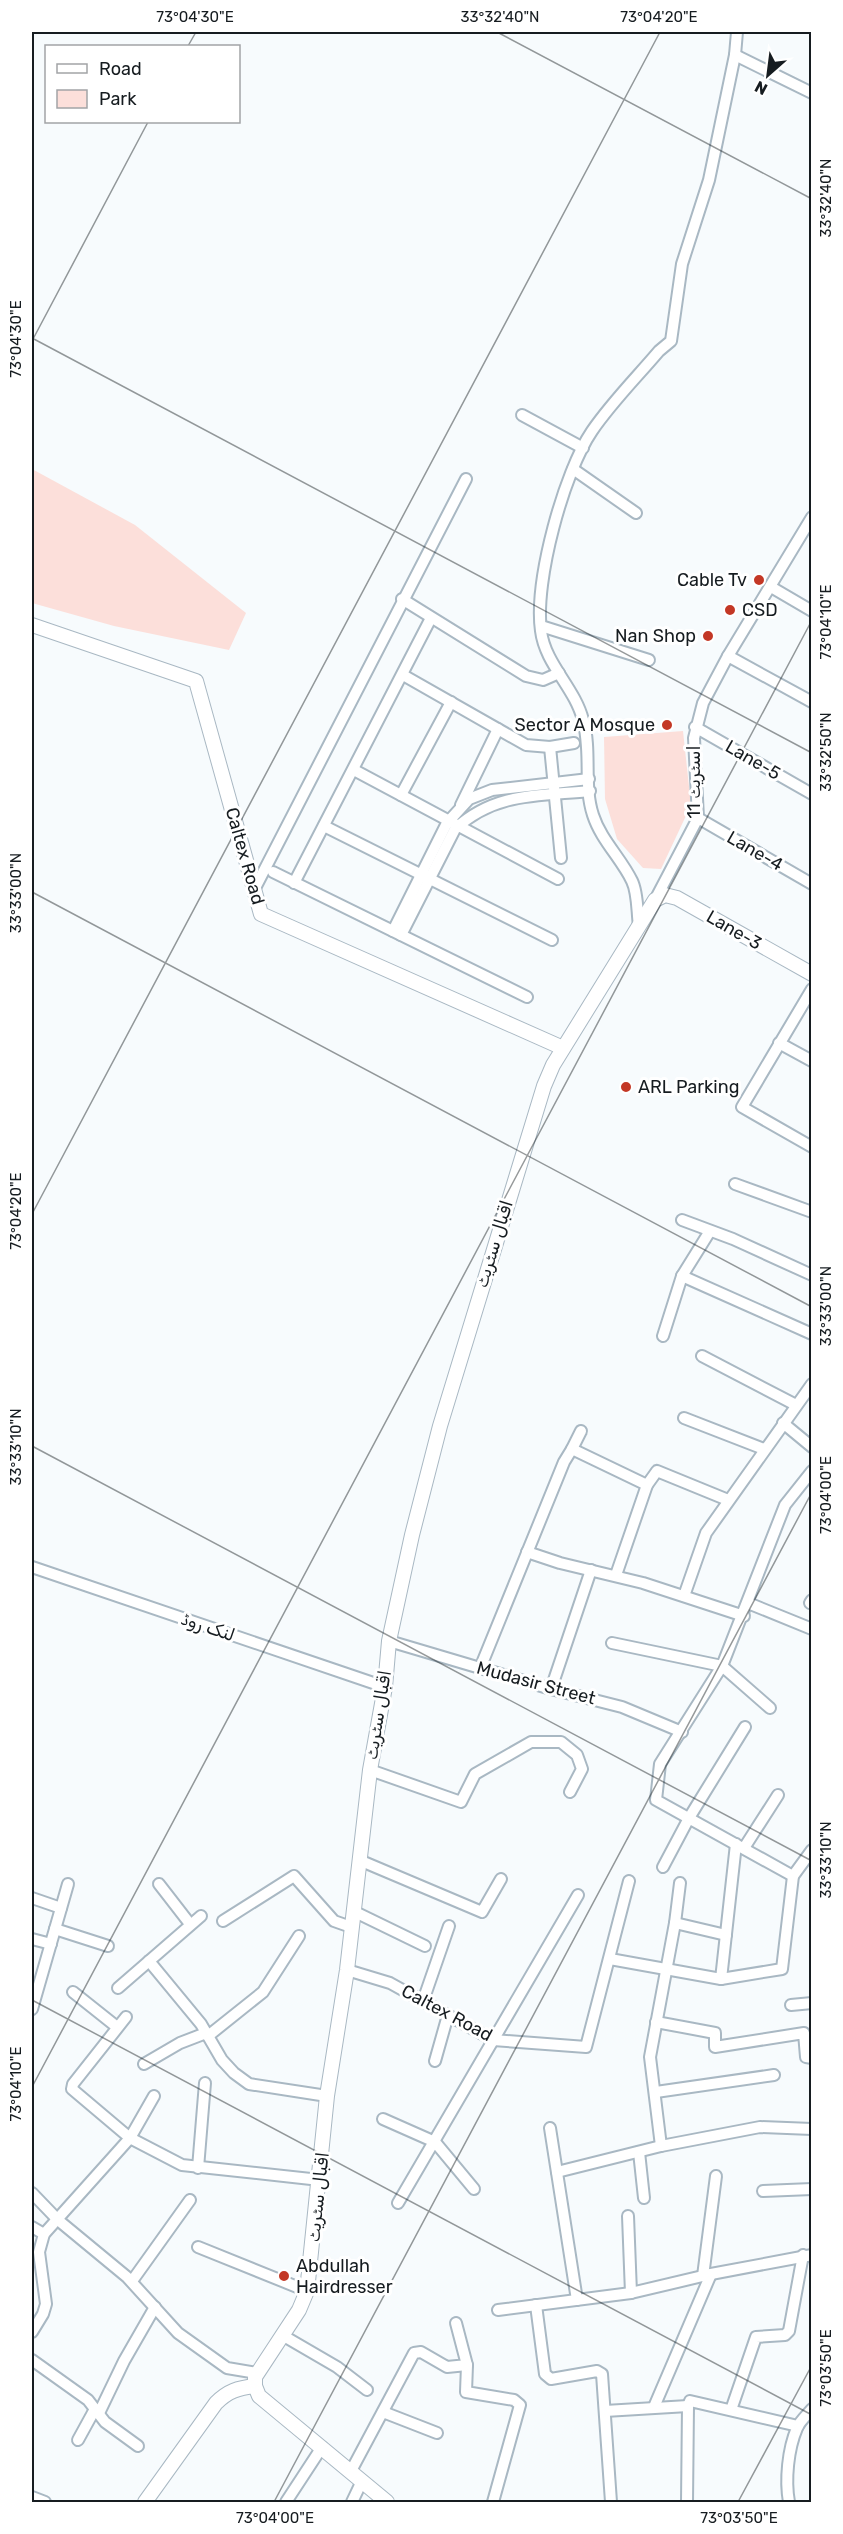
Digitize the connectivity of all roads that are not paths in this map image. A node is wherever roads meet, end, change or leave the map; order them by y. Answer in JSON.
{"nodes":[{"id":1,"x":737,"y":32,"type":"edge"},
{"id":2,"x":735,"y":55,"type":"junction"},
{"id":3,"x":809,"y":89,"type":"edge"},
{"id":4,"x":522,"y":415,"type":"dead end"},
{"id":5,"x":583,"y":448,"type":"junction"},
{"id":6,"x":573,"y":469,"type":"junction"},
{"id":7,"x":466,"y":479,"type":"dead end"},
{"id":8,"x":636,"y":513,"type":"dead end"},
{"id":9,"x":811,"y":518,"type":"edge"},
{"id":10,"x":771,"y":587,"type":"junction"},
{"id":11,"x":402,"y":598,"type":"junction"},
{"id":12,"x":812,"y":611,"type":"edge"},
{"id":13,"x":431,"y":618,"type":"junction"},
{"id":14,"x":32,"y":625,"type":"edge"},
{"id":15,"x":541,"y":626,"type":"junction"},
{"id":16,"x":728,"y":656,"type":"junction"},
{"id":17,"x":649,"y":660,"type":"dead end"},
{"id":18,"x":559,"y":673,"type":"junction"},
{"id":19,"x":403,"y":675,"type":"junction"},
{"id":20,"x":451,"y":702,"type":"junction"},
{"id":21,"x":812,"y":702,"type":"edge"},
{"id":22,"x":695,"y":727,"type":"junction"},
{"id":23,"x":498,"y":729,"type":"junction"},
{"id":24,"x":574,"y":743,"type":"dead end"},
{"id":25,"x":550,"y":747,"type":"junction"},
{"id":26,"x":354,"y":770,"type":"junction"},
{"id":27,"x":588,"y":779,"type":"junction"},
{"id":28,"x":554,"y":789,"type":"junction"},
{"id":29,"x":590,"y":791,"type":"junction"},
{"id":30,"x":812,"y":794,"type":"edge"},
{"id":31,"x":401,"y":795,"type":"junction"},
{"id":32,"x":460,"y":808,"type":"junction"},
{"id":33,"x":698,"y":818,"type":"junction"},
{"id":34,"x":453,"y":824,"type":"junction"},
{"id":35,"x":324,"y":826,"type":"junction"},
{"id":36,"x":561,"y":858,"type":"dead end"},
{"id":37,"x":273,"y":872,"type":"dead end"},
{"id":38,"x":426,"y":875,"type":"junction"},
{"id":39,"x":558,"y":879,"type":"dead end"},
{"id":40,"x":294,"y":883,"type":"junction"},
{"id":41,"x":812,"y":884,"type":"edge"},
{"id":42,"x":254,"y":890,"type":"junction"},
{"id":43,"x":655,"y":900,"type":"junction"},
{"id":44,"x":639,"y":926,"type":"junction"},
{"id":45,"x":397,"y":933,"type":"junction"},
{"id":46,"x":552,"y":940,"type":"dead end"},
{"id":47,"x":812,"y":974,"type":"edge"},
{"id":48,"x":812,"y":989,"type":"edge"},
{"id":49,"x":527,"y":998,"type":"dead end"},
{"id":50,"x":779,"y":1043,"type":"junction"},
{"id":51,"x":564,"y":1048,"type":"junction"},
{"id":52,"x":812,"y":1061,"type":"edge"},
{"id":53,"x":812,"y":1147,"type":"edge"},
{"id":54,"x":735,"y":1184,"type":"dead end"},
{"id":55,"x":812,"y":1212,"type":"edge"},
{"id":56,"x":682,"y":1220,"type":"dead end"},
{"id":57,"x":710,"y":1231,"type":"junction"},
{"id":58,"x":812,"y":1275,"type":"edge"},
{"id":59,"x":682,"y":1276,"type":"junction"},
{"id":60,"x":812,"y":1334,"type":"edge"},
{"id":61,"x":663,"y":1336,"type":"dead end"},
{"id":62,"x":702,"y":1356,"type":"dead end"},
{"id":63,"x":812,"y":1384,"type":"edge"},
{"id":64,"x":796,"y":1405,"type":"junction"},
{"id":65,"x":684,"y":1418,"type":"dead end"},
{"id":66,"x":783,"y":1423,"type":"junction"},
{"id":67,"x":581,"y":1431,"type":"dead end"},
{"id":68,"x":812,"y":1447,"type":"edge"},
{"id":69,"x":573,"y":1449,"type":"junction"},
{"id":70,"x":764,"y":1449,"type":"junction"},
{"id":71,"x":812,"y":1471,"type":"edge"},
{"id":72,"x":647,"y":1485,"type":"junction"},
{"id":73,"x":728,"y":1500,"type":"junction"},
{"id":74,"x":527,"y":1552,"type":"junction"},
{"id":75,"x":32,"y":1567,"type":"edge"},
{"id":76,"x":591,"y":1570,"type":"junction"},
{"id":77,"x":616,"y":1575,"type":"junction"},
{"id":78,"x":684,"y":1596,"type":"junction"},
{"id":79,"x":748,"y":1603,"type":"junction"},
{"id":80,"x":744,"y":1616,"type":"junction"},
{"id":81,"x":812,"y":1629,"type":"edge"},
{"id":82,"x":389,"y":1641,"type":"junction"},
{"id":83,"x":612,"y":1642,"type":"dead end"},
{"id":84,"x":722,"y":1666,"type":"junction"},
{"id":85,"x":486,"y":1669,"type":"junction"},
{"id":86,"x":385,"y":1687,"type":"junction"},
{"id":87,"x":551,"y":1689,"type":"junction"},
{"id":88,"x":770,"y":1708,"type":"dead end"},
{"id":89,"x":745,"y":1727,"type":"dead end"},
{"id":90,"x":682,"y":1732,"type":"junction"},
{"id":91,"x":370,"y":1770,"type":"junction"},
{"id":92,"x":570,"y":1792,"type":"dead end"},
{"id":93,"x":778,"y":1795,"type":"dead end"},
{"id":94,"x":689,"y":1818,"type":"junction"},
{"id":95,"x":740,"y":1846,"type":"junction"},
{"id":96,"x":812,"y":1850,"type":"edge"},
{"id":97,"x":359,"y":1860,"type":"junction"},
{"id":98,"x":663,"y":1867,"type":"dead end"},
{"id":99,"x":793,"y":1876,"type":"junction"},
{"id":100,"x":501,"y":1879,"type":"dead end"},
{"id":101,"x":629,"y":1881,"type":"dead end"},
{"id":102,"x":680,"y":1883,"type":"dead end"},
{"id":103,"x":68,"y":1884,"type":"dead end"},
{"id":104,"x":159,"y":1884,"type":"dead end"},
{"id":105,"x":578,"y":1895,"type":"dead end"},
{"id":106,"x":32,"y":1898,"type":"edge"},
{"id":107,"x":61,"y":1908,"type":"junction"},
{"id":108,"x":352,"y":1911,"type":"junction"},
{"id":109,"x":201,"y":1916,"type":"dead end"},
{"id":110,"x":223,"y":1921,"type":"dead end"},
{"id":111,"x":675,"y":1923,"type":"junction"},
{"id":112,"x":190,"y":1924,"type":"junction"},
{"id":113,"x":449,"y":1926,"type":"dead end"},
{"id":114,"x":351,"y":1927,"type":"junction"},
{"id":115,"x":55,"y":1929,"type":"junction"},
{"id":116,"x":726,"y":1935,"type":"junction"},
{"id":117,"x":299,"y":1936,"type":"dead end"},
{"id":118,"x":32,"y":1939,"type":"edge"},
{"id":119,"x":51,"y":1944,"type":"junction"},
{"id":120,"x":108,"y":1946,"type":"dead end"},
{"id":121,"x":424,"y":1947,"type":"dead end"},
{"id":122,"x":610,"y":1959,"type":"junction"},
{"id":123,"x":149,"y":1961,"type":"junction"},
{"id":124,"x":667,"y":1968,"type":"junction"},
{"id":125,"x":346,"y":1970,"type":"junction"},
{"id":126,"x":721,"y":1979,"type":"junction"},
{"id":127,"x":118,"y":1988,"type":"dead end"},
{"id":128,"x":73,"y":1992,"type":"dead end"},
{"id":129,"x":423,"y":2001,"type":"junction"},
{"id":130,"x":811,"y":2001,"type":"edge"},
{"id":131,"x":32,"y":2003,"type":"edge"},
{"id":132,"x":791,"y":2005,"type":"dead end"},
{"id":133,"x":448,"y":2015,"type":"junction"},
{"id":134,"x":126,"y":2017,"type":"dead end"},
{"id":135,"x":657,"y":2022,"type":"junction"},
{"id":136,"x":117,"y":2027,"type":"junction"},
{"id":137,"x":207,"y":2034,"type":"junction"},
{"id":138,"x":493,"y":2040,"type":"junction"},
{"id":139,"x":812,"y":2058,"type":"edge"},
{"id":140,"x":435,"y":2061,"type":"dead end"},
{"id":141,"x":144,"y":2064,"type":"dead end"},
{"id":142,"x":774,"y":2075,"type":"dead end"},
{"id":143,"x":206,"y":2082,"type":"dead end"},
{"id":144,"x":656,"y":2092,"type":"junction"},
{"id":145,"x":154,"y":2097,"type":"dead end"},
{"id":146,"x":327,"y":2097,"type":"junction"},
{"id":147,"x":383,"y":2120,"type":"dead end"},
{"id":148,"x":550,"y":2128,"type":"dead end"},
{"id":149,"x":812,"y":2129,"type":"edge"},
{"id":150,"x":130,"y":2138,"type":"junction"},
{"id":151,"x":435,"y":2142,"type":"junction"},
{"id":152,"x":661,"y":2146,"type":"junction"},
{"id":153,"x":639,"y":2152,"type":"junction"},
{"id":154,"x":198,"y":2168,"type":"junction"},
{"id":155,"x":557,"y":2172,"type":"junction"},
{"id":156,"x":716,"y":2176,"type":"dead end"},
{"id":157,"x":320,"y":2180,"type":"junction"},
{"id":158,"x":474,"y":2189,"type":"dead end"},
{"id":159,"x":812,"y":2189,"type":"edge"},
{"id":160,"x":763,"y":2191,"type":"dead end"},
{"id":161,"x":32,"y":2193,"type":"edge"},
{"id":162,"x":644,"y":2198,"type":"dead end"},
{"id":163,"x":190,"y":2200,"type":"dead end"},
{"id":164,"x":398,"y":2203,"type":"dead end"},
{"id":165,"x":628,"y":2216,"type":"dead end"},
{"id":166,"x":58,"y":2220,"type":"junction"},
{"id":167,"x":32,"y":2227,"type":"edge"},
{"id":168,"x":44,"y":2234,"type":"junction"},
{"id":169,"x":198,"y":2247,"type":"dead end"},
{"id":170,"x":807,"y":2255,"type":"edge"},
{"id":171,"x":707,"y":2275,"type":"junction"},
{"id":172,"x":132,"y":2281,"type":"junction"},
{"id":173,"x":307,"y":2291,"type":"junction"},
{"id":174,"x":631,"y":2293,"type":"junction"},
{"id":175,"x":577,"y":2300,"type":"junction"},
{"id":176,"x":536,"y":2305,"type":"junction"},
{"id":177,"x":155,"y":2307,"type":"junction"},
{"id":178,"x":498,"y":2310,"type":"dead end"},
{"id":179,"x":456,"y":2323,"type":"dead end"},
{"id":180,"x":32,"y":2332,"type":"edge"},
{"id":181,"x":282,"y":2335,"type":"junction"},
{"id":182,"x":32,"y":2360,"type":"edge"},
{"id":183,"x":467,"y":2365,"type":"junction"},
{"id":184,"x":256,"y":2380,"type":"junction"},
{"id":185,"x":367,"y":2390,"type":"dead end"},
{"id":186,"x":688,"y":2406,"type":"junction"},
{"id":187,"x":654,"y":2407,"type":"junction"},
{"id":188,"x":812,"y":2409,"type":"edge"},
{"id":189,"x":605,"y":2410,"type":"junction"},
{"id":190,"x":731,"y":2410,"type":"junction"},
{"id":191,"x":97,"y":2411,"type":"junction"},
{"id":192,"x":383,"y":2412,"type":"junction"},
{"id":193,"x":798,"y":2426,"type":"junction"},
{"id":194,"x":437,"y":2433,"type":"dead end"},
{"id":195,"x":78,"y":2440,"type":"dead end"},
{"id":196,"x":138,"y":2446,"type":"dead end"},
{"id":197,"x":322,"y":2447,"type":"junction"},
{"id":198,"x":351,"y":2471,"type":"junction"},
{"id":199,"x":362,"y":2481,"type":"junction"},
{"id":200,"x":32,"y":2497,"type":"edge"},
{"id":201,"x":45,"y":2502,"type":"edge"},
{"id":202,"x":145,"y":2502,"type":"edge"},
{"id":203,"x":285,"y":2502,"type":"edge"},
{"id":204,"x":352,"y":2502,"type":"edge"},
{"id":205,"x":387,"y":2502,"type":"edge"},
{"id":206,"x":493,"y":2502,"type":"edge"},
{"id":207,"x":611,"y":2502,"type":"edge"},
{"id":208,"x":687,"y":2502,"type":"edge"},
{"id":209,"x":789,"y":2502,"type":"edge"}],
"edges":[{"from":1,"to":2,"type":"street"},
{"from":2,"to":3,"type":"street"},
{"from":2,"to":5,"type":"street"},
{"from":4,"to":5,"type":"street"},
{"from":5,"to":6,"type":"street"},
{"from":6,"to":8,"type":"street"},
{"from":6,"to":15,"type":"street"},
{"from":7,"to":11,"type":"street"},
{"from":9,"to":10,"type":"street"},
{"from":10,"to":12,"type":"street"},
{"from":10,"to":16,"type":"street"},
{"from":11,"to":13,"type":"street"},
{"from":11,"to":42,"type":"street"},
{"from":13,"to":18,"type":"street"},
{"from":13,"to":19,"type":"street"},
{"from":14,"to":42,"type":"street","name":"Caltex Road"},
{"from":15,"to":17,"type":"street"},
{"from":15,"to":18,"type":"street"},
{"from":16,"to":21,"type":"street"},
{"from":16,"to":22,"type":"street"},
{"from":18,"to":27,"type":"street"},
{"from":19,"to":20,"type":"street"},
{"from":19,"to":26,"type":"street"},
{"from":20,"to":23,"type":"street"},
{"from":20,"to":31,"type":"street"},
{"from":22,"to":30,"type":"street","name":"Lane-5"},
{"from":22,"to":33,"type":"street","name":"اسٹریٹ 11"},
{"from":23,"to":25,"type":"street"},
{"from":23,"to":32,"type":"street"},
{"from":24,"to":25,"type":"street"},
{"from":25,"to":28,"type":"street"},
{"from":26,"to":31,"type":"street"},
{"from":26,"to":35,"type":"street"},
{"from":27,"to":28,"type":"street"},
{"from":27,"to":29,"type":"street"},
{"from":28,"to":29,"type":"street"},
{"from":28,"to":32,"type":"street"},
{"from":28,"to":34,"type":"street"},
{"from":28,"to":36,"type":"street"},
{"from":29,"to":44,"type":"street"},
{"from":31,"to":34,"type":"street"},
{"from":32,"to":34,"type":"street"},
{"from":33,"to":41,"type":"street","name":"Lane-4"},
{"from":33,"to":43,"type":"street","name":"اسٹریٹ 11"},
{"from":34,"to":38,"type":"street"},
{"from":34,"to":39,"type":"street"},
{"from":35,"to":38,"type":"street"},
{"from":35,"to":40,"type":"street"},
{"from":37,"to":40,"type":"street"},
{"from":38,"to":45,"type":"street"},
{"from":38,"to":46,"type":"street"},
{"from":40,"to":45,"type":"street"},
{"from":42,"to":51,"type":"street","name":"Caltex Road"},
{"from":43,"to":44,"type":"street","name":"اقبال سٹریٹ"},
{"from":43,"to":47,"type":"street","name":"Lane-3"},
{"from":44,"to":51,"type":"street","name":"اقبال سٹریٹ"},
{"from":45,"to":49,"type":"street"},
{"from":48,"to":50,"type":"street"},
{"from":50,"to":52,"type":"street"},
{"from":50,"to":53,"type":"street"},
{"from":51,"to":82,"type":"street","name":"اقبال سٹریٹ"},
{"from":54,"to":55,"type":"street"},
{"from":56,"to":57,"type":"street"},
{"from":57,"to":58,"type":"street"},
{"from":57,"to":59,"type":"street"},
{"from":59,"to":60,"type":"street"},
{"from":59,"to":61,"type":"street"},
{"from":62,"to":64,"type":"street"},
{"from":63,"to":64,"type":"street"},
{"from":64,"to":66,"type":"street"},
{"from":65,"to":70,"type":"street"},
{"from":66,"to":68,"type":"street"},
{"from":66,"to":70,"type":"street"},
{"from":67,"to":69,"type":"street"},
{"from":69,"to":72,"type":"street"},
{"from":69,"to":74,"type":"street"},
{"from":70,"to":73,"type":"street"},
{"from":71,"to":79,"type":"street"},
{"from":72,"to":73,"type":"street"},
{"from":72,"to":77,"type":"street"},
{"from":73,"to":78,"type":"street"},
{"from":74,"to":76,"type":"street"},
{"from":74,"to":85,"type":"street"},
{"from":75,"to":86,"type":"street","name":"لنک روڈ"},
{"from":76,"to":77,"type":"street"},
{"from":76,"to":87,"type":"street"},
{"from":77,"to":78,"type":"street"},
{"from":78,"to":80,"type":"street"},
{"from":79,"to":80,"type":"street"},
{"from":79,"to":81,"type":"street"},
{"from":80,"to":84,"type":"street"},
{"from":82,"to":85,"type":"street","name":"Mudasir Street"},
{"from":82,"to":86,"type":"street","name":"اقبال سٹریٹ"},
{"from":83,"to":84,"type":"street"},
{"from":84,"to":88,"type":"street"},
{"from":84,"to":90,"type":"street"},
{"from":85,"to":87,"type":"street","name":"Mudasir Street"},
{"from":86,"to":91,"type":"street","name":"اقبال سٹریٹ"},
{"from":87,"to":90,"type":"street","name":"Mudasir Street"},
{"from":89,"to":94,"type":"street"},
{"from":90,"to":94,"type":"street"},
{"from":91,"to":92,"type":"street"},
{"from":91,"to":97,"type":"street","name":"اقبال سٹریٹ"},
{"from":93,"to":95,"type":"street"},
{"from":94,"to":95,"type":"street"},
{"from":94,"to":98,"type":"street"},
{"from":95,"to":99,"type":"street"},
{"from":95,"to":116,"type":"street"},
{"from":96,"to":99,"type":"street"},
{"from":97,"to":100,"type":"street"},
{"from":97,"to":108,"type":"street","name":"اقبال سٹریٹ"},
{"from":99,"to":126,"type":"street"},
{"from":101,"to":122,"type":"street"},
{"from":102,"to":111,"type":"street"},
{"from":103,"to":107,"type":"street"},
{"from":104,"to":112,"type":"street"},
{"from":105,"to":138,"type":"street"},
{"from":106,"to":107,"type":"street"},
{"from":107,"to":115,"type":"street"},
{"from":108,"to":114,"type":"street","name":"اقبال سٹریٹ"},
{"from":108,"to":121,"type":"street"},
{"from":109,"to":112,"type":"street"},
{"from":110,"to":114,"type":"street"},
{"from":111,"to":116,"type":"street"},
{"from":111,"to":124,"type":"street"},
{"from":112,"to":123,"type":"street"},
{"from":113,"to":129,"type":"street"},
{"from":114,"to":125,"type":"street","name":"اقبال سٹریٹ"},
{"from":115,"to":119,"type":"street"},
{"from":115,"to":120,"type":"street"},
{"from":116,"to":126,"type":"street"},
{"from":117,"to":137,"type":"street"},
{"from":118,"to":119,"type":"street"},
{"from":119,"to":131,"type":"street"},
{"from":122,"to":124,"type":"street"},
{"from":122,"to":138,"type":"street","name":"Caltex Road"},
{"from":123,"to":127,"type":"street"},
{"from":123,"to":137,"type":"street"},
{"from":124,"to":126,"type":"street"},
{"from":124,"to":135,"type":"street"},
{"from":125,"to":129,"type":"street","name":"Caltex Road"},
{"from":125,"to":146,"type":"street","name":"اقبال سٹریٹ"},
{"from":128,"to":136,"type":"street"},
{"from":129,"to":133,"type":"street","name":"Caltex Road"},
{"from":130,"to":132,"type":"street"},
{"from":133,"to":138,"type":"street","name":"Caltex Road"},
{"from":133,"to":140,"type":"street"},
{"from":134,"to":136,"type":"street"},
{"from":135,"to":139,"type":"street"},
{"from":135,"to":144,"type":"street"},
{"from":136,"to":150,"type":"street"},
{"from":137,"to":141,"type":"street"},
{"from":137,"to":146,"type":"street"},
{"from":138,"to":151,"type":"street"},
{"from":142,"to":144,"type":"street"},
{"from":143,"to":154,"type":"street"},
{"from":144,"to":152,"type":"street"},
{"from":145,"to":150,"type":"street"},
{"from":146,"to":157,"type":"street","name":"اقبال سٹریٹ"},
{"from":147,"to":151,"type":"street"},
{"from":148,"to":155,"type":"street"},
{"from":149,"to":152,"type":"street"},
{"from":150,"to":154,"type":"street"},
{"from":150,"to":166,"type":"street"},
{"from":151,"to":158,"type":"street"},
{"from":151,"to":164,"type":"street"},
{"from":152,"to":153,"type":"street"},
{"from":153,"to":155,"type":"street"},
{"from":153,"to":162,"type":"street"},
{"from":154,"to":157,"type":"street"},
{"from":155,"to":175,"type":"street"},
{"from":156,"to":171,"type":"street"},
{"from":157,"to":173,"type":"street","name":"اقبال سٹریٹ"},
{"from":159,"to":160,"type":"street"},
{"from":161,"to":166,"type":"street"},
{"from":163,"to":172,"type":"street"},
{"from":165,"to":174,"type":"street"},
{"from":166,"to":168,"type":"street"},
{"from":166,"to":172,"type":"street"},
{"from":167,"to":168,"type":"street"},
{"from":168,"to":180,"type":"street"},
{"from":169,"to":173,"type":"street"},
{"from":170,"to":171,"type":"street"},
{"from":170,"to":190,"type":"street"},
{"from":171,"to":174,"type":"street"},
{"from":171,"to":187,"type":"street"},
{"from":172,"to":177,"type":"street"},
{"from":173,"to":181,"type":"street","name":"اقبال سٹریٹ"},
{"from":174,"to":175,"type":"street"},
{"from":175,"to":176,"type":"street"},
{"from":176,"to":178,"type":"street"},
{"from":176,"to":189,"type":"street"},
{"from":177,"to":184,"type":"street"},
{"from":177,"to":191,"type":"street"},
{"from":179,"to":183,"type":"street"},
{"from":181,"to":184,"type":"street","name":"اقبال سٹریٹ"},
{"from":181,"to":185,"type":"street"},
{"from":182,"to":191,"type":"street"},
{"from":183,"to":192,"type":"street"},
{"from":183,"to":206,"type":"street"},
{"from":184,"to":197,"type":"street"},
{"from":184,"to":202,"type":"street"},
{"from":186,"to":187,"type":"street"},
{"from":186,"to":190,"type":"street"},
{"from":186,"to":208,"type":"street"},
{"from":187,"to":189,"type":"street"},
{"from":188,"to":193,"type":"street"},
{"from":189,"to":207,"type":"street"},
{"from":190,"to":193,"type":"street"},
{"from":191,"to":195,"type":"street"},
{"from":191,"to":196,"type":"street"},
{"from":192,"to":194,"type":"street"},
{"from":192,"to":198,"type":"street"},
{"from":193,"to":209,"type":"street"},
{"from":197,"to":198,"type":"street"},
{"from":197,"to":203,"type":"street"},
{"from":198,"to":199,"type":"street"},
{"from":199,"to":204,"type":"street"},
{"from":199,"to":205,"type":"street"},
{"from":200,"to":201,"type":"street"}]}
